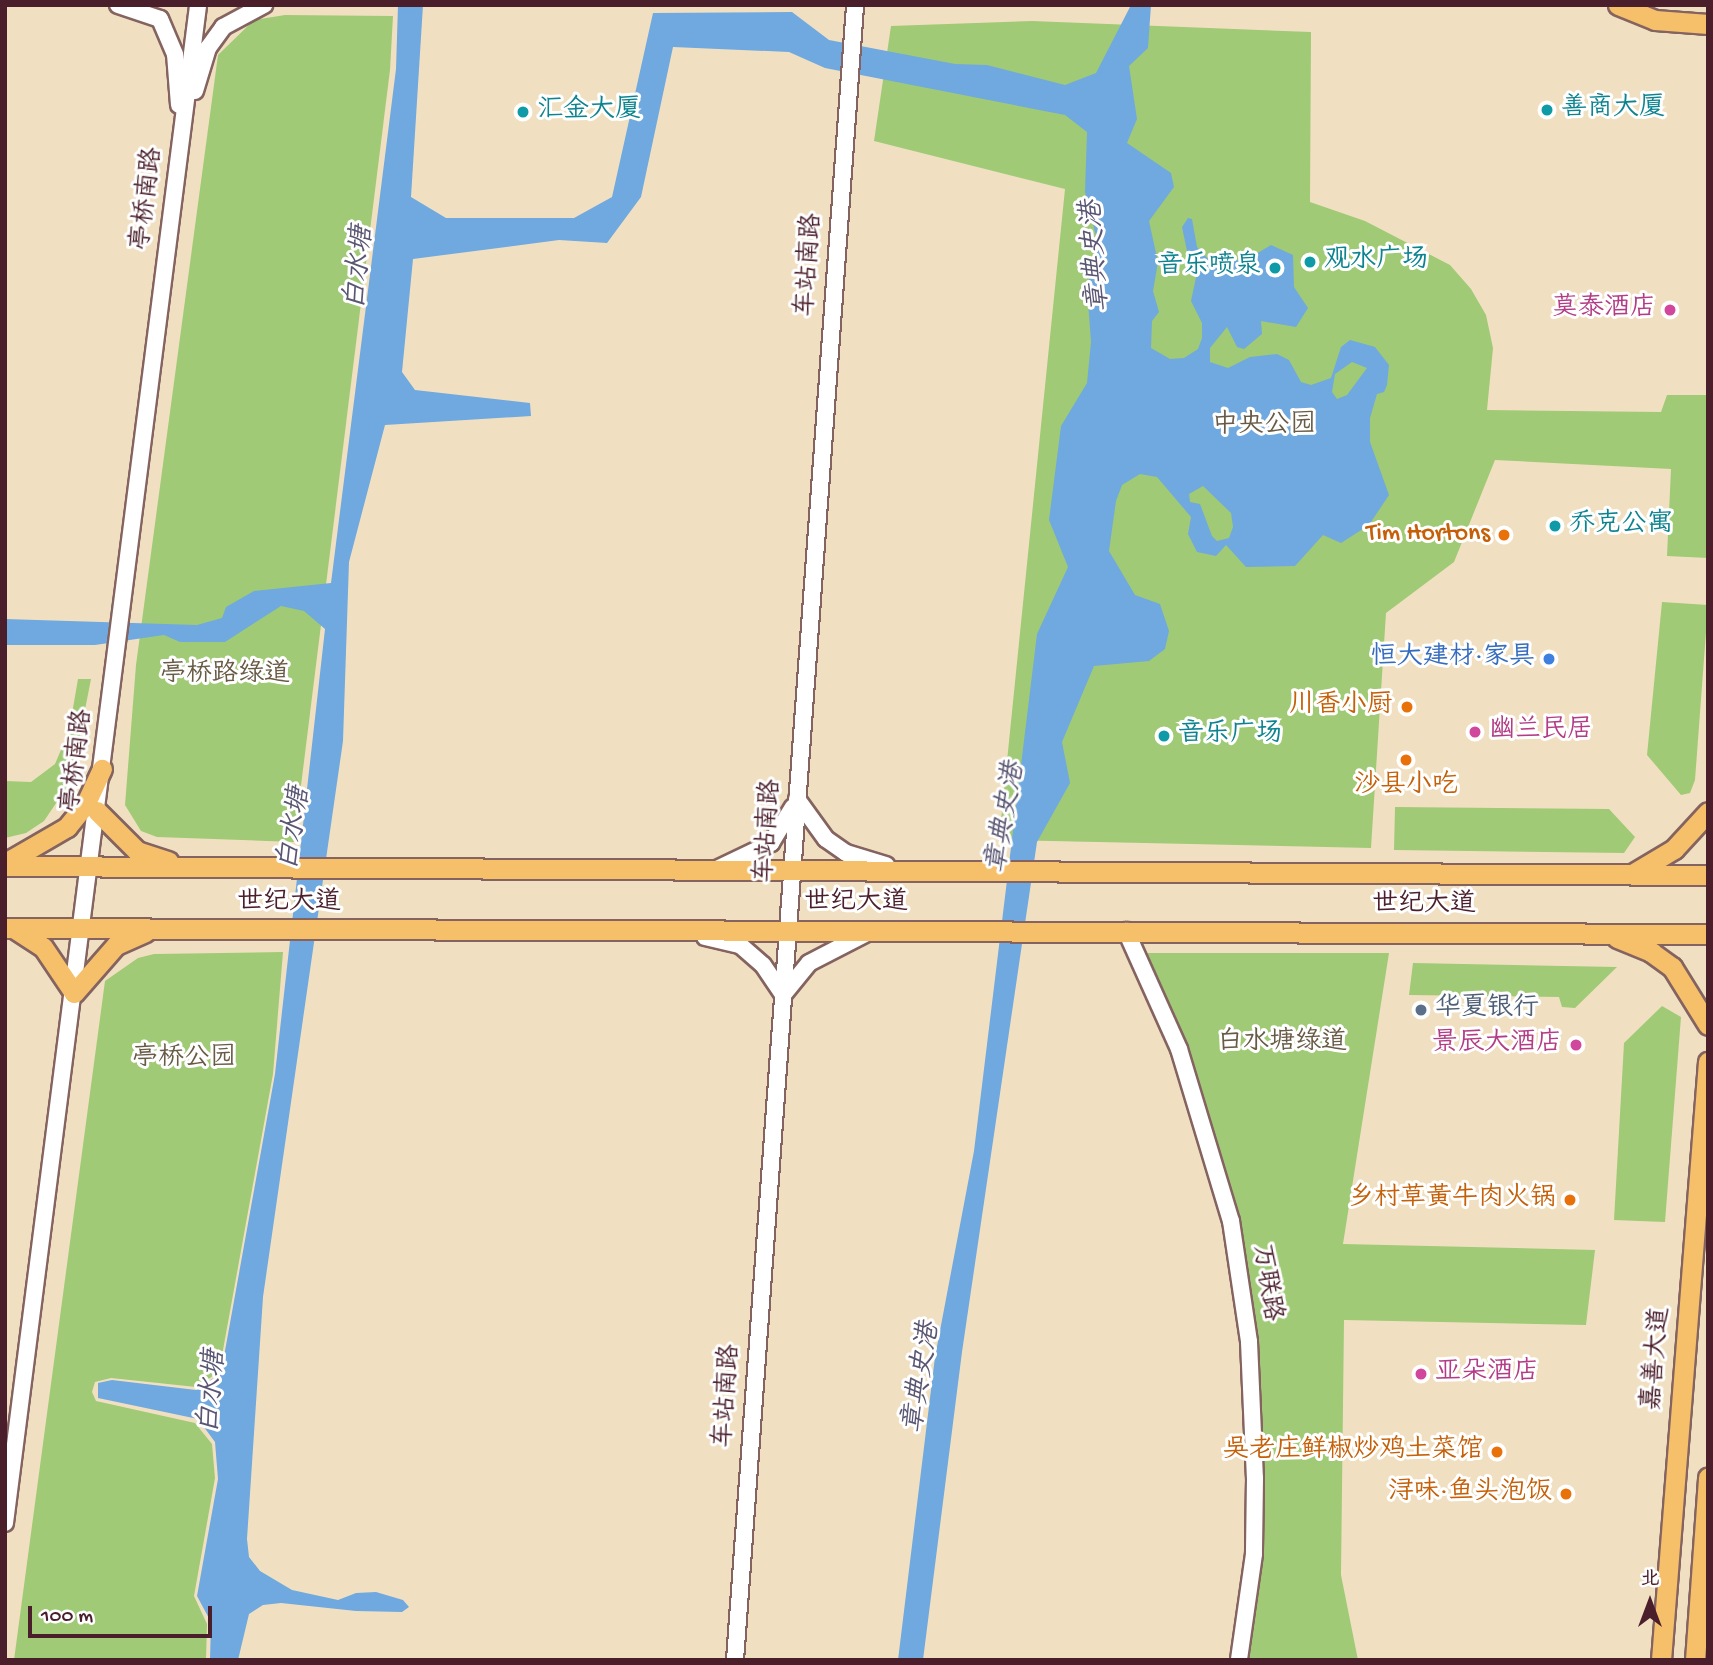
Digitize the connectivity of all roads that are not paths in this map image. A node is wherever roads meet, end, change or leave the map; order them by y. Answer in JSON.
{"nodes":[{"id":1,"x":118,"y":5,"type":"edge"},
{"id":2,"x":198,"y":5,"type":"edge"},
{"id":3,"x":264,"y":5,"type":"edge"},
{"id":4,"x":855,"y":5,"type":"edge"},
{"id":5,"x":1618,"y":5,"type":"edge"},
{"id":6,"x":1708,"y":24,"type":"edge"},
{"id":7,"x":181,"y":144,"type":"junction"},
{"id":8,"x":102,"y":769,"type":"junction"},
{"id":9,"x":797,"y":799,"type":"junction"},
{"id":10,"x":97,"y":811,"type":"junction"},
{"id":11,"x":1708,"y":812,"type":"edge"},
{"id":12,"x":5,"y":865,"type":"edge"},
{"id":13,"x":90,"y":866,"type":"junction"},
{"id":14,"x":186,"y":867,"type":"junction"},
{"id":15,"x":716,"y":870,"type":"junction"},
{"id":16,"x":792,"y":870,"type":"junction"},
{"id":17,"x":923,"y":871,"type":"junction"},
{"id":18,"x":1632,"y":874,"type":"junction"},
{"id":19,"x":1708,"y":875,"type":"edge"},
{"id":20,"x":9,"y":928,"type":"edge"},
{"id":21,"x":82,"y":929,"type":"junction"},
{"id":22,"x":149,"y":930,"type":"junction"},
{"id":23,"x":659,"y":930,"type":"junction"},
{"id":24,"x":788,"y":930,"type":"junction"},
{"id":25,"x":875,"y":930,"type":"junction"},
{"id":26,"x":1126,"y":931,"type":"junction"},
{"id":27,"x":1607,"y":933,"type":"junction"},
{"id":28,"x":1708,"y":934,"type":"edge"},
{"id":29,"x":74,"y":993,"type":"junction"},
{"id":30,"x":783,"y":995,"type":"junction"},
{"id":31,"x":1708,"y":1025,"type":"edge"},
{"id":32,"x":1708,"y":1062,"type":"edge"},
{"id":33,"x":1708,"y":1478,"type":"edge"},
{"id":34,"x":5,"y":1523,"type":"edge"},
{"id":35,"x":1698,"y":1620,"type":"junction"},
{"id":36,"x":1708,"y":1645,"type":"edge"},
{"id":37,"x":735,"y":1660,"type":"edge"},
{"id":38,"x":1240,"y":1660,"type":"edge"},
{"id":39,"x":1661,"y":1660,"type":"edge"},
{"id":40,"x":1695,"y":1660,"type":"edge"}],
"edges":[{"from":1,"to":7,"type":"street"},
{"from":2,"to":7,"type":"street","name":"亭桥南路"},
{"from":3,"to":7,"type":"street"},
{"from":4,"to":9,"type":"street","name":"车站南路"},
{"from":5,"to":6,"type":"main road"},
{"from":7,"to":8,"type":"street","name":"亭桥南路"},
{"from":8,"to":10,"type":"street","name":"亭桥南路"},
{"from":8,"to":12,"type":"main road"},
{"from":9,"to":15,"type":"street"},
{"from":9,"to":16,"type":"street","name":"车站南路"},
{"from":9,"to":17,"type":"street"},
{"from":10,"to":13,"type":"street","name":"亭桥南路"},
{"from":10,"to":14,"type":"main road"},
{"from":11,"to":18,"type":"main road"},
{"from":12,"to":13,"type":"main road","name":"世纪大道"},
{"from":13,"to":14,"type":"main road","name":"世纪大道"},
{"from":13,"to":21,"type":"street","name":"亭桥南路"},
{"from":14,"to":15,"type":"main road","name":"世纪大道"},
{"from":15,"to":16,"type":"main road","name":"世纪大道"},
{"from":16,"to":17,"type":"main road","name":"世纪大道"},
{"from":16,"to":24,"type":"street","name":"车站南路"},
{"from":17,"to":18,"type":"main road","name":"世纪大道"},
{"from":18,"to":19,"type":"main road","name":"世纪大道"},
{"from":20,"to":21,"type":"main road","name":"世纪大道"},
{"from":20,"to":29,"type":"main road"},
{"from":21,"to":22,"type":"main road","name":"世纪大道"},
{"from":21,"to":29,"type":"street","name":"亭桥南路"},
{"from":22,"to":23,"type":"main road","name":"世纪大道"},
{"from":22,"to":29,"type":"main road"},
{"from":23,"to":24,"type":"main road","name":"世纪大道"},
{"from":23,"to":30,"type":"street"},
{"from":24,"to":25,"type":"main road","name":"世纪大道"},
{"from":24,"to":30,"type":"street","name":"车站南路"},
{"from":25,"to":26,"type":"main road","name":"世纪大道"},
{"from":25,"to":30,"type":"street"},
{"from":26,"to":27,"type":"main road","name":"世纪大道"},
{"from":26,"to":38,"type":"street","name":"万联路"},
{"from":27,"to":28,"type":"main road","name":"世纪大道"},
{"from":27,"to":31,"type":"main road"},
{"from":29,"to":34,"type":"street","name":"亭桥南路"},
{"from":30,"to":37,"type":"street","name":"车站南路"},
{"from":32,"to":39,"type":"main road","name":"嘉善大道"},
{"from":33,"to":35,"type":"main road"},
{"from":35,"to":36,"type":"street"},
{"from":35,"to":40,"type":"main road"}]}
